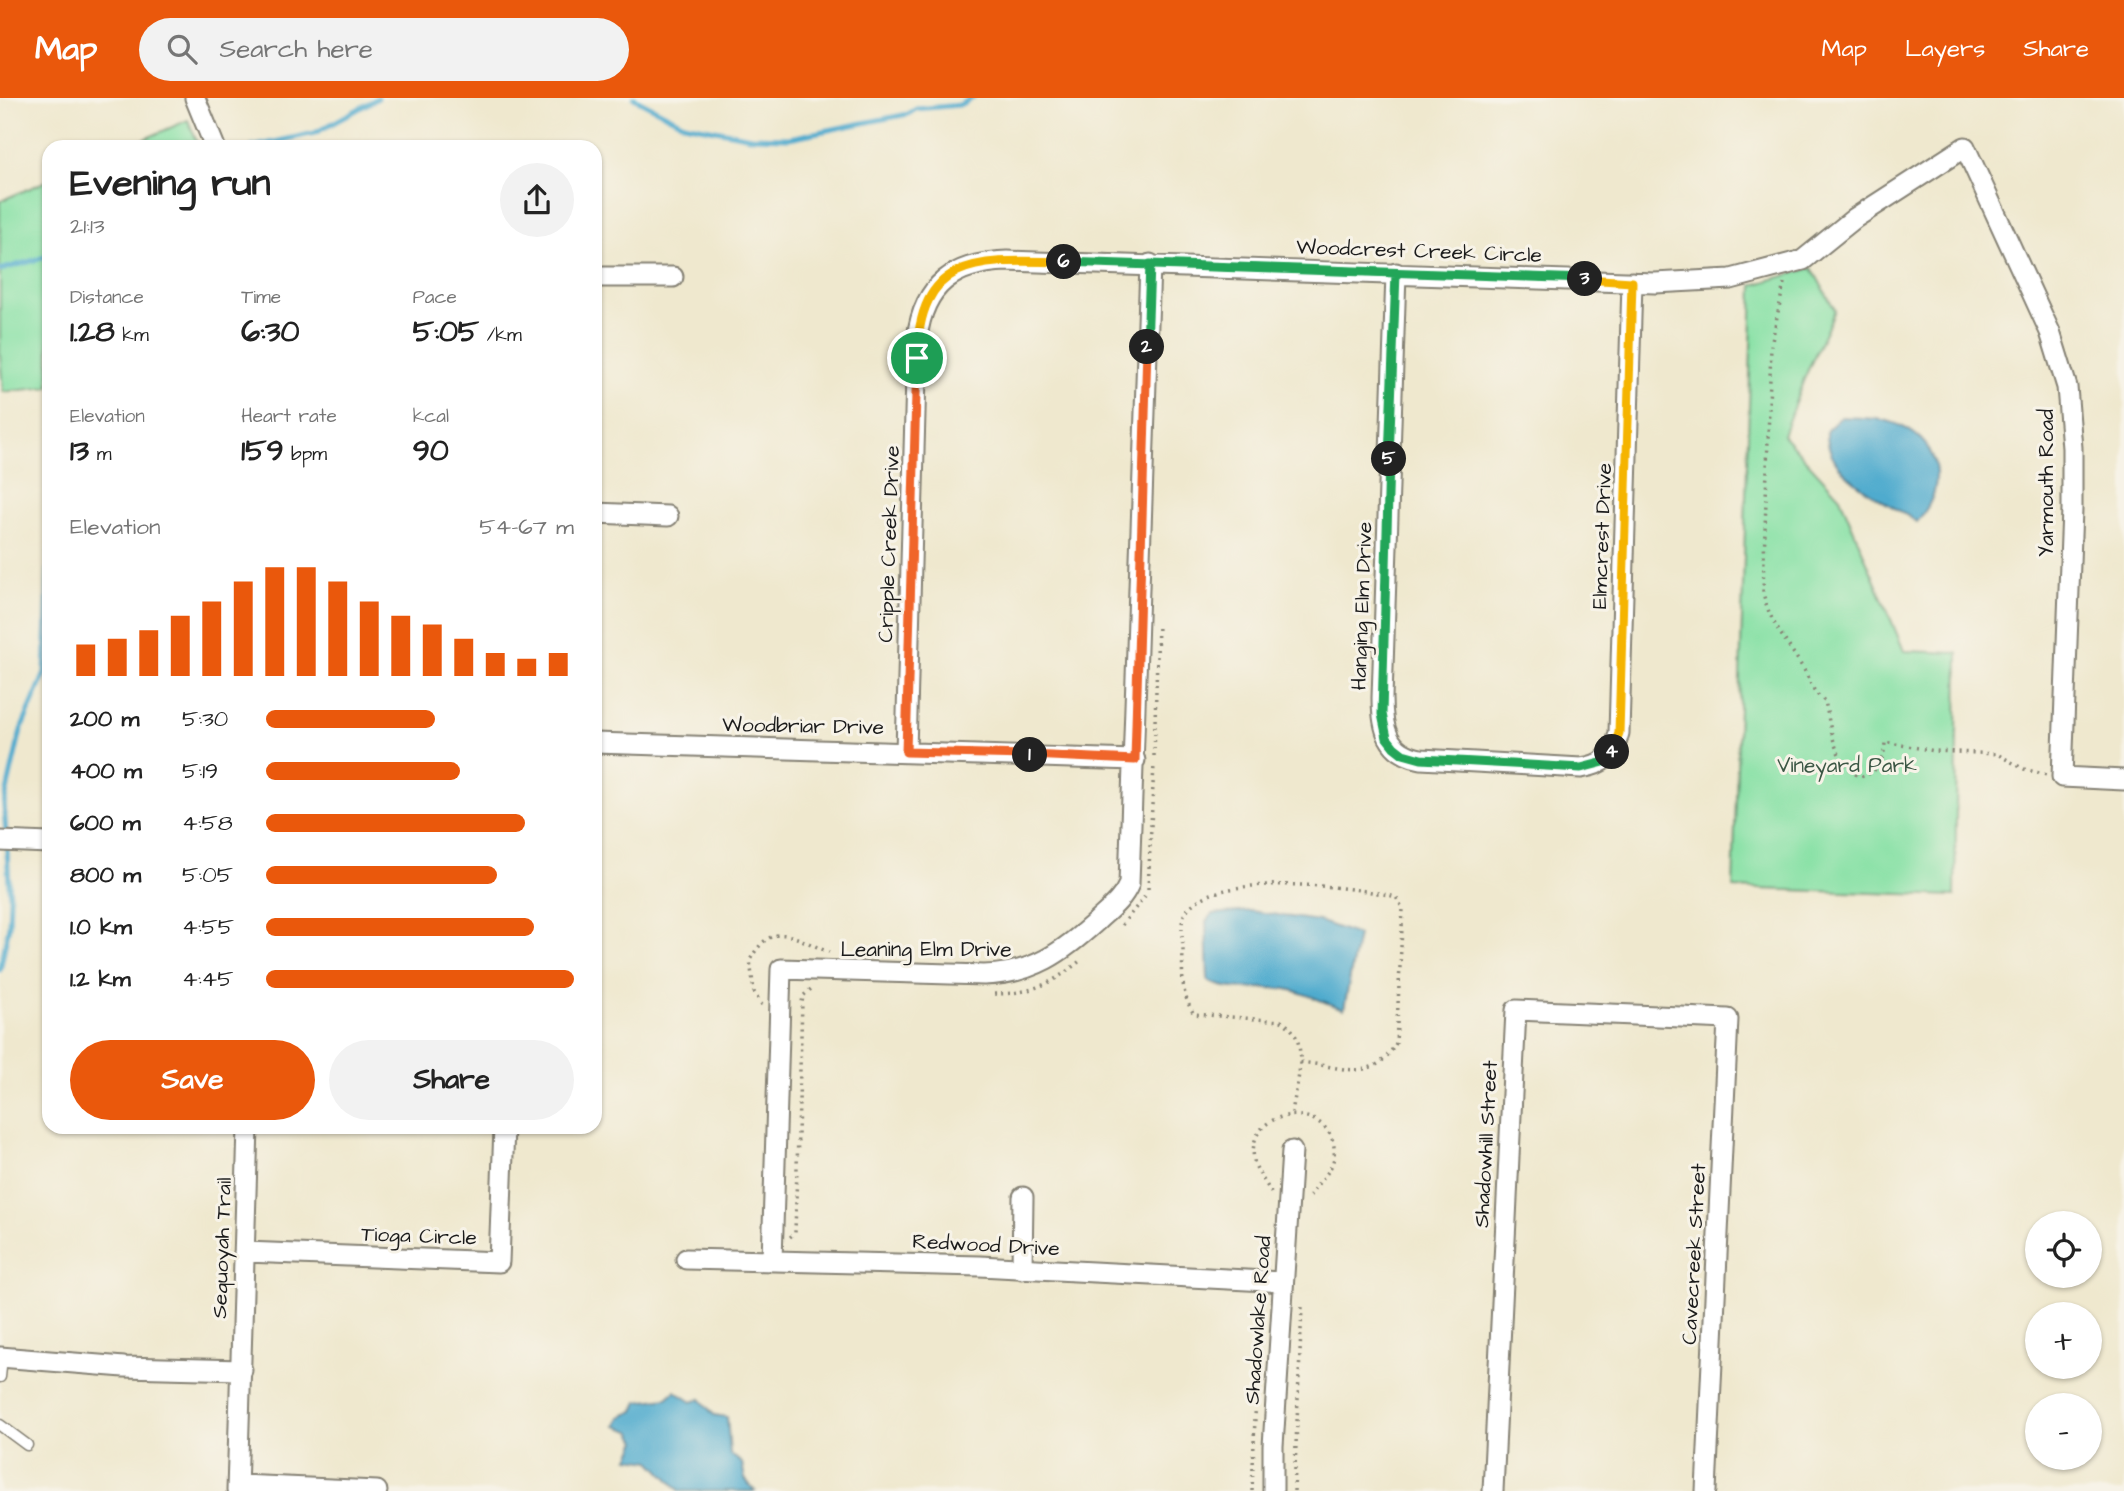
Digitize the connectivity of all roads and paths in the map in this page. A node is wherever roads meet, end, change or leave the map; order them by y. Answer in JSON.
{"nodes":[{"id":1,"x":195,"y":98,"type":"edge"},
{"id":2,"x":212,"y":138,"type":"edge"},
{"id":3,"x":1965,"y":147,"type":"joint"},
{"id":4,"x":1150,"y":264,"type":"junction"},
{"id":5,"x":1784,"y":267,"type":"junction"},
{"id":6,"x":1396,"y":273,"type":"junction"},
{"id":7,"x":602,"y":277,"type":"edge"},
{"id":8,"x":673,"y":277,"type":"dead end"},
{"id":9,"x":1632,"y":282,"type":"junction"},
{"id":10,"x":917,"y":338,"type":"joint"},
{"id":11,"x":602,"y":513,"type":"edge"},
{"id":12,"x":668,"y":516,"type":"dead end"},
{"id":13,"x":1158,"y":618,"type":"dead end"},
{"id":14,"x":602,"y":743,"type":"edge"},
{"id":15,"x":906,"y":752,"type":"junction"},
{"id":16,"x":1135,"y":760,"type":"junction"},
{"id":17,"x":1581,"y":768,"type":"joint"},
{"id":18,"x":2062,"y":777,"type":"junction"},
{"id":19,"x":2124,"y":780,"type":"edge"},
{"id":20,"x":5,"y":842,"type":"edge"},
{"id":21,"x":42,"y":843,"type":"edge"},
{"id":22,"x":1121,"y":926,"type":"dead end"},
{"id":23,"x":1090,"y":952,"type":"dead end"},
{"id":24,"x":833,"y":953,"type":"dead end"},
{"id":25,"x":823,"y":988,"type":"dead end"},
{"id":26,"x":983,"y":994,"type":"dead end"},
{"id":27,"x":766,"y":1010,"type":"dead end"},
{"id":28,"x":1728,"y":1019,"type":"joint"},
{"id":29,"x":1299,"y":1062,"type":"junction"},
{"id":30,"x":1292,"y":1113,"type":"dead end"},
{"id":31,"x":248,"y":1134,"type":"edge"},
{"id":32,"x":504,"y":1134,"type":"edge"},
{"id":33,"x":1292,"y":1151,"type":"dead end"},
{"id":34,"x":1023,"y":1197,"type":"dead end"},
{"id":35,"x":795,"y":1233,"type":"dead end"},
{"id":36,"x":244,"y":1252,"type":"junction"},
{"id":37,"x":686,"y":1259,"type":"dead end"},
{"id":38,"x":772,"y":1260,"type":"junction"},
{"id":39,"x":1022,"y":1269,"type":"junction"},
{"id":40,"x":1283,"y":1282,"type":"junction"},
{"id":41,"x":1,"y":1364,"type":"edge"},
{"id":42,"x":242,"y":1370,"type":"junction"},
{"id":43,"x":0,"y":1425,"type":"edge"},
{"id":44,"x":27,"y":1445,"type":"dead end"},
{"id":45,"x":237,"y":1488,"type":"edge"},
{"id":46,"x":377,"y":1491,"type":"edge"},
{"id":47,"x":1273,"y":1491,"type":"edge"},
{"id":48,"x":1493,"y":1491,"type":"edge"},
{"id":49,"x":1706,"y":1491,"type":"edge"}],
"edges":[{"from":1,"to":2,"type":"street"},
{"from":3,"to":5,"type":"street","name":"Woodcrest Creek Circle"},
{"from":3,"to":18,"type":"street","name":"Yarmouth Road"},
{"from":4,"to":6,"type":"street","name":"Woodcrest Creek Circle"},
{"from":4,"to":10,"type":"street","name":"Woodcrest Creek Circle"},
{"from":4,"to":16,"type":"street","name":"Leaning Elm Drive"},
{"from":5,"to":9,"type":"street","name":"Woodcrest Creek Circle"},
{"from":5,"to":18,"type":"path"},
{"from":6,"to":9,"type":"street","name":"Woodcrest Creek Circle"},
{"from":6,"to":17,"type":"street","name":"Hanging Elm Drive"},
{"from":7,"to":8,"type":"street"},
{"from":9,"to":17,"type":"street","name":"Elmcrest Drive"},
{"from":10,"to":15,"type":"street","name":"Cripple Creek Drive"},
{"from":11,"to":12,"type":"street"},
{"from":13,"to":22,"type":"path"},
{"from":14,"to":15,"type":"street","name":"Woodbriar Drive"},
{"from":15,"to":16,"type":"street","name":"Woodbriar Drive"},
{"from":16,"to":38,"type":"street","name":"Leaning Elm Drive"},
{"from":18,"to":19,"type":"street"},
{"from":20,"to":21,"type":"street"},
{"from":23,"to":26,"type":"path"},
{"from":24,"to":27,"type":"path","name":"Leaning Elm Drive"},
{"from":25,"to":35,"type":"path"},
{"from":28,"to":48,"type":"street","name":"Shadowhill Street"},
{"from":28,"to":49,"type":"street","name":"Cavecreek Street"},
{"from":29,"to":29,"type":"path"},
{"from":29,"to":30,"type":"path"},
{"from":31,"to":36,"type":"street","name":"Sequoyah Trail"},
{"from":32,"to":36,"type":"street","name":"Tioga Circle"},
{"from":33,"to":40,"type":"street","name":"Shadowlake Road"},
{"from":34,"to":39,"type":"street"},
{"from":36,"to":42,"type":"street","name":"Sequoyah Trail"},
{"from":37,"to":38,"type":"street","name":"Redwood Drive"},
{"from":38,"to":39,"type":"street","name":"Redwood Drive"},
{"from":39,"to":40,"type":"street","name":"Redwood Drive"},
{"from":40,"to":47,"type":"street","name":"Shadowlake Road"},
{"from":41,"to":42,"type":"street"},
{"from":42,"to":45,"type":"street","name":"Sequoyah Trail"},
{"from":43,"to":44,"type":"lane"},
{"from":45,"to":46,"type":"street"}]}
